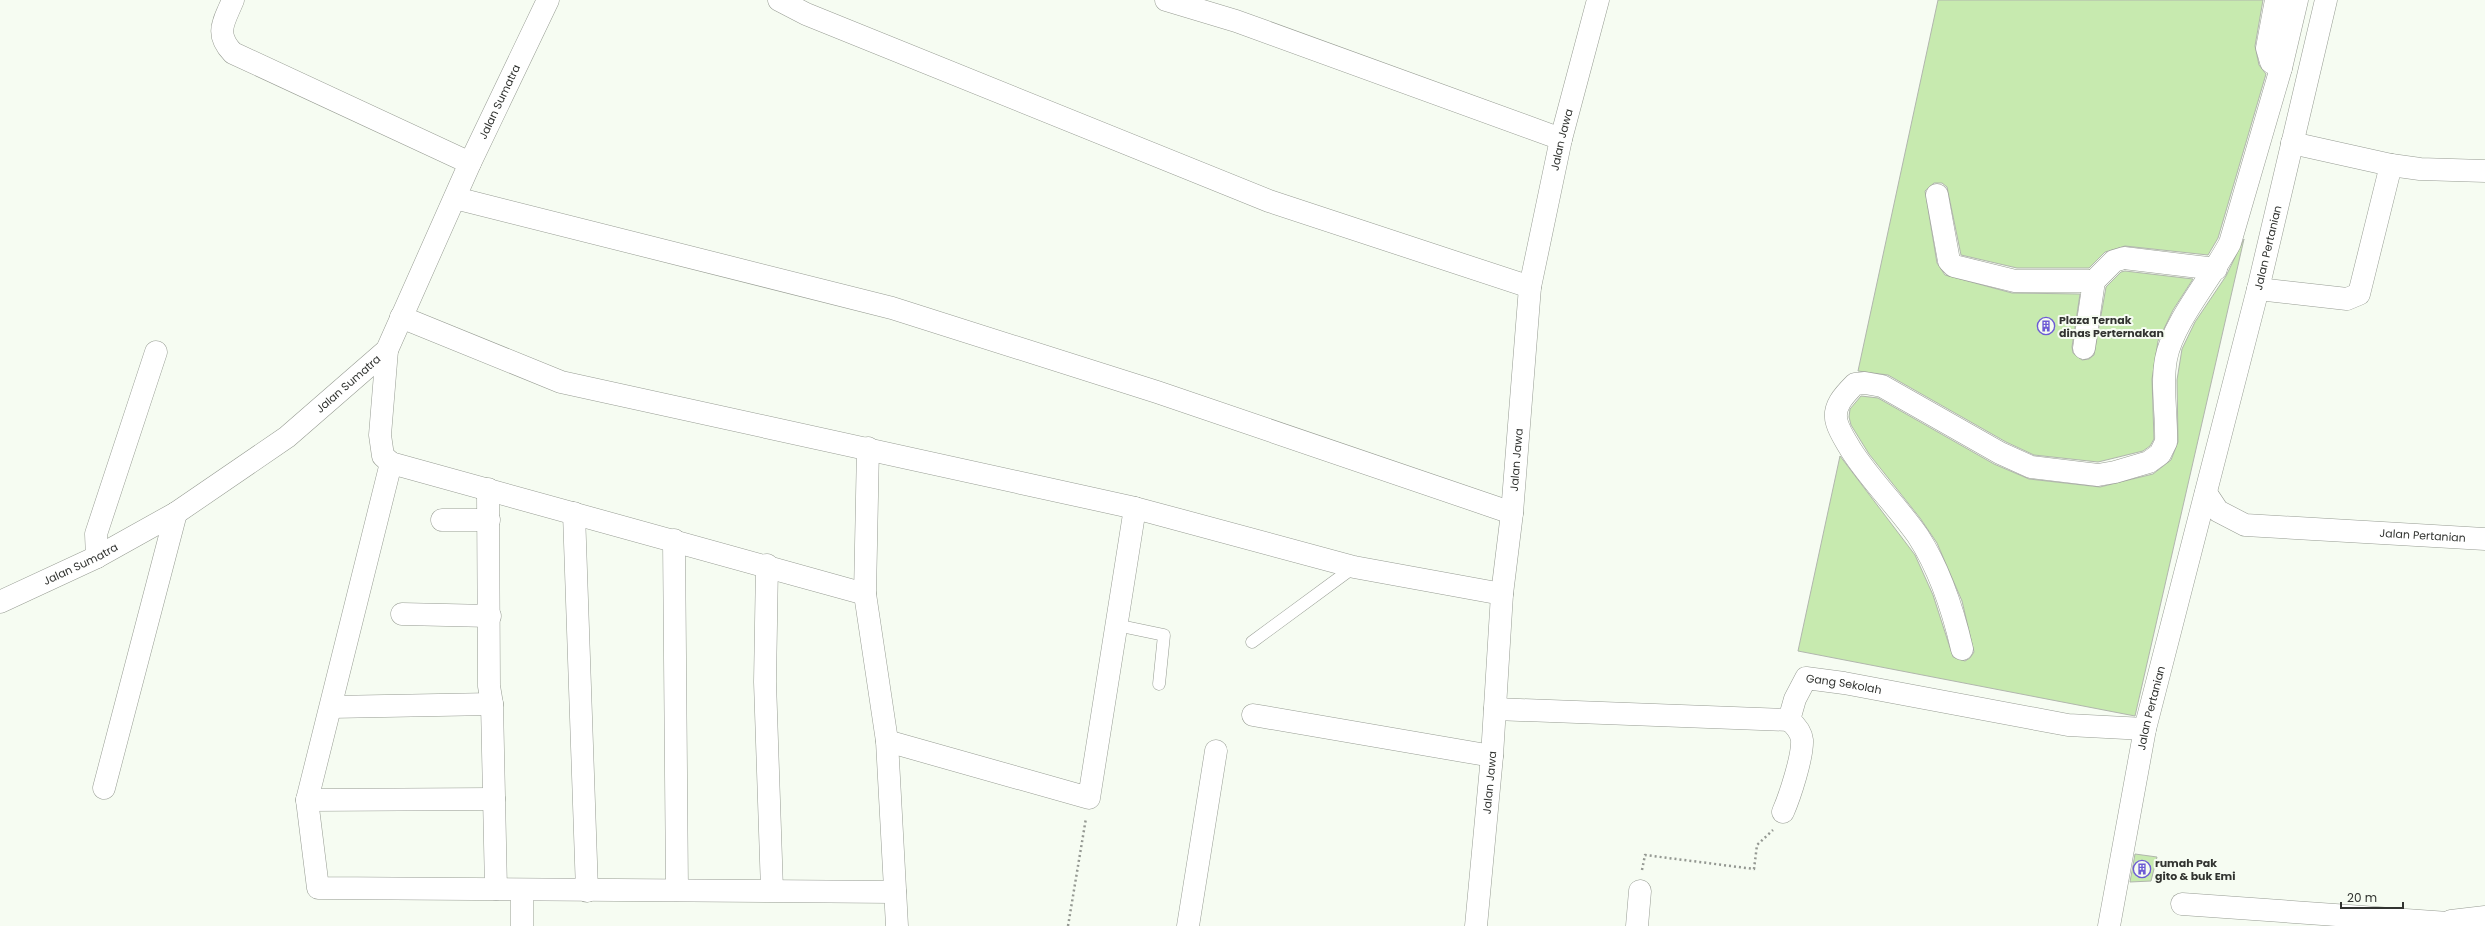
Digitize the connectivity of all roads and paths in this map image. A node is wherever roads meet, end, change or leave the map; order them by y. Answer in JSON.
{"nodes":[{"id":1,"x":233,"y":0,"type":"edge"},
{"id":2,"x":548,"y":0,"type":"edge"},
{"id":3,"x":779,"y":0,"type":"edge"},
{"id":4,"x":1166,"y":0,"type":"edge"},
{"id":5,"x":1598,"y":0,"type":"edge"},
{"id":6,"x":2276,"y":0,"type":"edge"},
{"id":7,"x":2297,"y":0,"type":"edge"},
{"id":8,"x":2326,"y":0,"type":"edge"},
{"id":9,"x":2281,"y":68,"type":"junction"},
{"id":10,"x":1561,"y":140,"type":"junction"},
{"id":11,"x":2292,"y":143,"type":"junction"},
{"id":12,"x":470,"y":164,"type":"junction"},
{"id":13,"x":2391,"y":165,"type":"junction"},
{"id":14,"x":2485,"y":171,"type":"edge"},
{"id":15,"x":1937,"y":195,"type":"dead end"},
{"id":16,"x":455,"y":198,"type":"junction"},
{"id":17,"x":2216,"y":269,"type":"junction"},
{"id":18,"x":2094,"y":280,"type":"junction"},
{"id":19,"x":1530,"y":287,"type":"junction"},
{"id":20,"x":2258,"y":289,"type":"junction"},
{"id":21,"x":401,"y":317,"type":"junction"},
{"id":22,"x":2084,"y":348,"type":"dead end"},
{"id":23,"x":387,"y":350,"type":"junction"},
{"id":24,"x":156,"y":352,"type":"dead end"},
{"id":25,"x":868,"y":448,"type":"junction"},
{"id":26,"x":391,"y":463,"type":"junction"},
{"id":27,"x":488,"y":489,"type":"junction"},
{"id":28,"x":2206,"y":493,"type":"junction"},
{"id":29,"x":1135,"y":508,"type":"junction"},
{"id":30,"x":176,"y":513,"type":"junction"},
{"id":31,"x":574,"y":513,"type":"junction"},
{"id":32,"x":1512,"y":513,"type":"junction"},
{"id":33,"x":442,"y":520,"type":"dead end"},
{"id":34,"x":489,"y":520,"type":"junction"},
{"id":35,"x":2485,"y":539,"type":"edge"},
{"id":36,"x":674,"y":540,"type":"junction"},
{"id":37,"x":97,"y":557,"type":"junction"},
{"id":38,"x":767,"y":565,"type":"junction"},
{"id":39,"x":1354,"y":567,"type":"junction"},
{"id":40,"x":865,"y":594,"type":"junction"},
{"id":41,"x":1502,"y":594,"type":"junction"},
{"id":42,"x":0,"y":602,"type":"edge"},
{"id":43,"x":402,"y":614,"type":"dead end"},
{"id":44,"x":490,"y":616,"type":"junction"},
{"id":45,"x":1116,"y":625,"type":"junction"},
{"id":46,"x":1252,"y":642,"type":"dead end"},
{"id":47,"x":1962,"y":649,"type":"dead end"},
{"id":48,"x":1159,"y":684,"type":"dead end"},
{"id":49,"x":492,"y":704,"type":"junction"},
{"id":50,"x":330,"y":706,"type":"junction"},
{"id":51,"x":1495,"y":709,"type":"junction"},
{"id":52,"x":1253,"y":714,"type":"dead end"},
{"id":53,"x":1788,"y":720,"type":"junction"},
{"id":54,"x":2145,"y":729,"type":"junction"},
{"id":55,"x":887,"y":741,"type":"junction"},
{"id":56,"x":1216,"y":751,"type":"dead end"},
{"id":57,"x":1492,"y":756,"type":"junction"},
{"id":58,"x":104,"y":788,"type":"dead end"},
{"id":59,"x":1089,"y":798,"type":"junction"},
{"id":60,"x":494,"y":799,"type":"junction"},
{"id":61,"x":307,"y":800,"type":"junction"},
{"id":62,"x":1783,"y":812,"type":"joint"},
{"id":63,"x":496,"y":890,"type":"junction"},
{"id":64,"x":522,"y":890,"type":"junction"},
{"id":65,"x":677,"y":890,"type":"junction"},
{"id":66,"x":772,"y":890,"type":"junction"},
{"id":67,"x":1640,"y":890,"type":"joint"},
{"id":68,"x":587,"y":891,"type":"junction"},
{"id":69,"x":895,"y":892,"type":"junction"},
{"id":70,"x":2182,"y":904,"type":"dead end"},
{"id":71,"x":2485,"y":917,"type":"edge"},
{"id":72,"x":2446,"y":925,"type":"edge"},
{"id":73,"x":522,"y":926,"type":"edge"},
{"id":74,"x":897,"y":926,"type":"edge"},
{"id":75,"x":1068,"y":926,"type":"edge"},
{"id":76,"x":1188,"y":926,"type":"edge"},
{"id":77,"x":1476,"y":926,"type":"edge"},
{"id":78,"x":1637,"y":926,"type":"edge"},
{"id":79,"x":2109,"y":926,"type":"edge"}],
"edges":[{"from":1,"to":12,"type":"street"},
{"from":2,"to":12,"type":"street","name":"Jalan Sumatra"},
{"from":3,"to":19,"type":"street"},
{"from":4,"to":10,"type":"street"},
{"from":5,"to":10,"type":"street","name":"Jalan Jawa"},
{"from":6,"to":9,"type":"street"},
{"from":7,"to":9,"type":"street"},
{"from":8,"to":11,"type":"street","name":"Jalan Pertanian"},
{"from":9,"to":17,"type":"street"},
{"from":10,"to":19,"type":"street","name":"Jalan Jawa"},
{"from":11,"to":13,"type":"street"},
{"from":11,"to":20,"type":"street","name":"Jalan Pertanian"},
{"from":12,"to":16,"type":"street","name":"Jalan Sumatra"},
{"from":13,"to":14,"type":"street"},
{"from":13,"to":20,"type":"street"},
{"from":15,"to":18,"type":"street"},
{"from":16,"to":21,"type":"street","name":"Jalan Sumatra"},
{"from":16,"to":32,"type":"street"},
{"from":17,"to":18,"type":"street"},
{"from":17,"to":47,"type":"street"},
{"from":18,"to":22,"type":"street"},
{"from":19,"to":32,"type":"street","name":"Jalan Jawa"},
{"from":20,"to":28,"type":"street","name":"Jalan Pertanian"},
{"from":21,"to":23,"type":"street","name":"Jalan Sumatra"},
{"from":21,"to":25,"type":"street"},
{"from":23,"to":26,"type":"street"},
{"from":23,"to":30,"type":"street","name":"Jalan Sumatra"},
{"from":24,"to":37,"type":"street"},
{"from":25,"to":29,"type":"street"},
{"from":25,"to":40,"type":"street"},
{"from":26,"to":27,"type":"street"},
{"from":26,"to":50,"type":"street"},
{"from":27,"to":31,"type":"street"},
{"from":27,"to":34,"type":"street"},
{"from":28,"to":35,"type":"street","name":"Jalan Pertanian"},
{"from":28,"to":54,"type":"street","name":"Jalan Pertanian"},
{"from":29,"to":39,"type":"street"},
{"from":29,"to":45,"type":"street"},
{"from":30,"to":37,"type":"street","name":"Jalan Sumatra"},
{"from":30,"to":58,"type":"street"},
{"from":31,"to":36,"type":"street"},
{"from":31,"to":68,"type":"street"},
{"from":32,"to":41,"type":"street","name":"Jalan Jawa"},
{"from":33,"to":34,"type":"street"},
{"from":34,"to":44,"type":"street"},
{"from":36,"to":38,"type":"street"},
{"from":36,"to":65,"type":"street"},
{"from":37,"to":42,"type":"street","name":"Jalan Sumatra"},
{"from":38,"to":40,"type":"street"},
{"from":38,"to":66,"type":"street"},
{"from":39,"to":41,"type":"street"},
{"from":39,"to":46,"type":"lane"},
{"from":40,"to":55,"type":"street"},
{"from":41,"to":51,"type":"street","name":"Jalan Jawa"},
{"from":43,"to":44,"type":"street"},
{"from":44,"to":49,"type":"street"},
{"from":45,"to":48,"type":"lane"},
{"from":45,"to":59,"type":"street"},
{"from":49,"to":50,"type":"street"},
{"from":49,"to":60,"type":"street"},
{"from":50,"to":61,"type":"street"},
{"from":51,"to":53,"type":"street"},
{"from":51,"to":57,"type":"street","name":"Jalan Jawa"},
{"from":52,"to":57,"type":"street"},
{"from":53,"to":54,"type":"street","name":"Gang Sekolah"},
{"from":53,"to":62,"type":"street"},
{"from":54,"to":79,"type":"street","name":"Jalan Pertanian"},
{"from":55,"to":59,"type":"street"},
{"from":55,"to":69,"type":"street"},
{"from":56,"to":76,"type":"street"},
{"from":57,"to":77,"type":"street","name":"Jalan Jawa"},
{"from":59,"to":75,"type":"path"},
{"from":60,"to":61,"type":"street"},
{"from":60,"to":63,"type":"street"},
{"from":61,"to":63,"type":"street"},
{"from":62,"to":67,"type":"path"},
{"from":63,"to":64,"type":"street"},
{"from":64,"to":68,"type":"street"},
{"from":64,"to":73,"type":"street"},
{"from":65,"to":66,"type":"street"},
{"from":65,"to":68,"type":"street"},
{"from":66,"to":69,"type":"street"},
{"from":67,"to":78,"type":"street"},
{"from":69,"to":74,"type":"street"},
{"from":70,"to":72,"type":"street"},
{"from":71,"to":72,"type":"street"}]}
